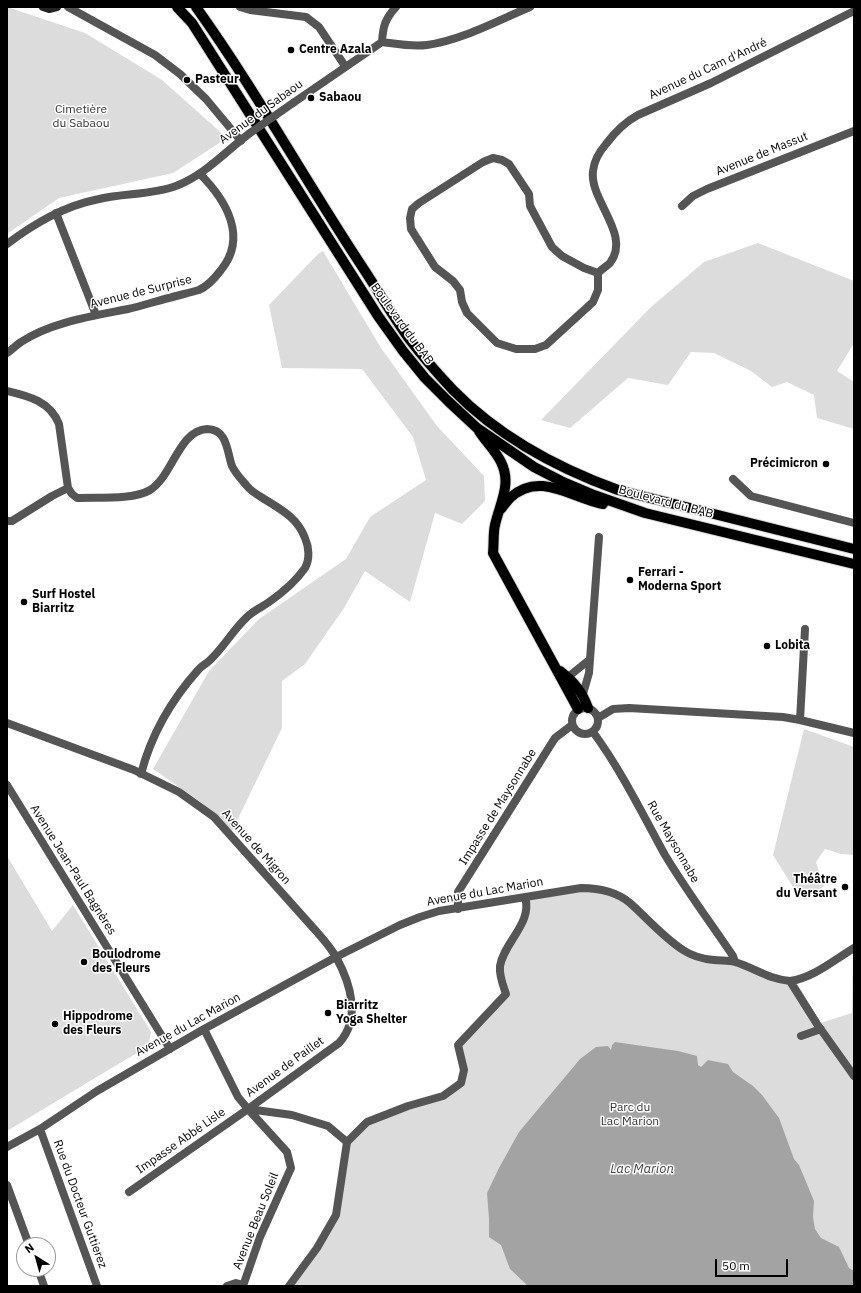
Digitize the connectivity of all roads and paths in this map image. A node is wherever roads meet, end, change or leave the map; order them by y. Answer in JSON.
{"nodes":[{"id":1,"x":43,"y":7,"type":"edge"},
{"id":2,"x":57,"y":7,"type":"edge"},
{"id":3,"x":68,"y":7,"type":"edge"},
{"id":4,"x":177,"y":7,"type":"edge"},
{"id":5,"x":196,"y":7,"type":"edge"},
{"id":6,"x":240,"y":7,"type":"edge"},
{"id":7,"x":396,"y":7,"type":"edge"},
{"id":8,"x":530,"y":7,"type":"edge"},
{"id":9,"x":854,"y":11,"type":"edge"},
{"id":10,"x":382,"y":42,"type":"junction"},
{"id":11,"x":345,"y":66,"type":"junction"},
{"id":12,"x":854,"y":130,"type":"edge"},
{"id":13,"x":241,"y":141,"type":"junction"},
{"id":14,"x":200,"y":174,"type":"junction"},
{"id":15,"x":682,"y":206,"type":"dead end"},
{"id":16,"x":56,"y":213,"type":"junction"},
{"id":17,"x":7,"y":244,"type":"edge"},
{"id":18,"x":598,"y":272,"type":"junction"},
{"id":19,"x":96,"y":315,"type":"junction"},
{"id":20,"x":7,"y":353,"type":"edge"},
{"id":21,"x":7,"y":391,"type":"edge"},
{"id":22,"x":477,"y":428,"type":"junction"},
{"id":23,"x":732,"y":479,"type":"dead end"},
{"id":24,"x":68,"y":488,"type":"junction"},
{"id":25,"x":499,"y":511,"type":"junction"},
{"id":26,"x":645,"y":513,"type":"junction"},
{"id":27,"x":7,"y":521,"type":"edge"},
{"id":28,"x":854,"y":523,"type":"edge"},
{"id":29,"x":599,"y":537,"type":"dead end"},
{"id":30,"x":854,"y":549,"type":"edge"},
{"id":31,"x":854,"y":564,"type":"edge"},
{"id":32,"x":805,"y":629,"type":"dead end"},
{"id":33,"x":589,"y":660,"type":"junction"},
{"id":34,"x":556,"y":667,"type":"junction"},
{"id":35,"x":568,"y":677,"type":"junction"},
{"id":36,"x":567,"y":688,"type":"junction"},
{"id":37,"x":583,"y":694,"type":"junction"},
{"id":38,"x":583,"y":709,"type":"junction"},
{"id":39,"x":598,"y":718,"type":"junction"},
{"id":40,"x":800,"y":720,"type":"junction"},
{"id":41,"x":7,"y":723,"type":"edge"},
{"id":42,"x":572,"y":725,"type":"junction"},
{"id":43,"x":593,"y":732,"type":"junction"},
{"id":44,"x":854,"y":733,"type":"edge"},
{"id":45,"x":141,"y":774,"type":"junction"},
{"id":46,"x":7,"y":785,"type":"edge"},
{"id":47,"x":525,"y":897,"type":"junction"},
{"id":48,"x":458,"y":909,"type":"junction"},
{"id":49,"x":854,"y":948,"type":"edge"},
{"id":50,"x":336,"y":957,"type":"junction"},
{"id":51,"x":735,"y":962,"type":"junction"},
{"id":52,"x":790,"y":981,"type":"junction"},
{"id":53,"x":204,"y":1029,"type":"junction"},
{"id":54,"x":821,"y":1029,"type":"junction"},
{"id":55,"x":802,"y":1036,"type":"dead end"},
{"id":56,"x":170,"y":1049,"type":"junction"},
{"id":57,"x":854,"y":1076,"type":"edge"},
{"id":58,"x":248,"y":1109,"type":"junction"},
{"id":59,"x":40,"y":1129,"type":"junction"},
{"id":60,"x":347,"y":1142,"type":"junction"},
{"id":61,"x":7,"y":1147,"type":"edge"},
{"id":62,"x":7,"y":1185,"type":"edge"},
{"id":63,"x":129,"y":1192,"type":"dead end"},
{"id":64,"x":26,"y":1237,"type":"edge"},
{"id":65,"x":96,"y":1286,"type":"edge"},
{"id":66,"x":228,"y":1286,"type":"edge"},
{"id":67,"x":243,"y":1286,"type":"edge"},
{"id":68,"x":288,"y":1286,"type":"edge"}],
"edges":[{"from":1,"to":2,"type":"main road"},
{"from":3,"to":13,"type":"street"},
{"from":4,"to":22,"type":"main road","name":"Boulevard du BAB"},
{"from":5,"to":30,"type":"main road","name":"Boulevard du BAB"},
{"from":6,"to":11,"type":"street"},
{"from":7,"to":10,"type":"street"},
{"from":8,"to":10,"type":"street"},
{"from":9,"to":18,"type":"street","name":"Avenue du Cam d'André"},
{"from":10,"to":11,"type":"street","name":"Avenue du Sabaou"},
{"from":11,"to":13,"type":"street","name":"Avenue du Sabaou","bridge":true},
{"from":12,"to":15,"type":"street","name":"Avenue de Massut"},
{"from":13,"to":14,"type":"street","name":"Avenue du Sabaou"},
{"from":14,"to":16,"type":"street","name":"Avenue du Sabaou"},
{"from":14,"to":19,"type":"street","name":"Avenue de Surprise"},
{"from":16,"to":17,"type":"street","name":"Avenue du Sabaou"},
{"from":16,"to":19,"type":"street"},
{"from":18,"to":18,"type":"street"},
{"from":19,"to":20,"type":"street","name":"Avenue de Surprise"},
{"from":21,"to":24,"type":"street"},
{"from":22,"to":25,"type":"main road"},
{"from":22,"to":26,"type":"main road","name":"Boulevard du BAB"},
{"from":23,"to":28,"type":"street"},
{"from":24,"to":27,"type":"street"},
{"from":24,"to":45,"type":"street"},
{"from":25,"to":26,"type":"main road"},
{"from":25,"to":34,"type":"main road"},
{"from":26,"to":31,"type":"main road","name":"Boulevard du BAB"},
{"from":29,"to":33,"type":"street"},
{"from":32,"to":40,"type":"street"},
{"from":33,"to":35,"type":"street"},
{"from":33,"to":37,"type":"street"},
{"from":34,"to":35,"type":"main road"},
{"from":34,"to":36,"type":"main road"},
{"from":35,"to":36,"type":"street"},
{"from":35,"to":37,"type":"main road"},
{"from":36,"to":38,"type":"main road"},
{"from":37,"to":38,"type":"main road"},
{"from":38,"to":39,"type":"street"},
{"from":38,"to":42,"type":"street"},
{"from":39,"to":40,"type":"street"},
{"from":39,"to":43,"type":"street"},
{"from":40,"to":44,"type":"street"},
{"from":41,"to":45,"type":"street","name":"Avenue de Migron"},
{"from":42,"to":43,"type":"street"},
{"from":42,"to":48,"type":"street","name":"Impasse de Maysonnabe"},
{"from":43,"to":51,"type":"street","name":"Rue Maysonnabe"},
{"from":45,"to":50,"type":"street","name":"Avenue de Migron"},
{"from":46,"to":56,"type":"street","name":"Avenue Jean-Paul Bagnères"},
{"from":47,"to":48,"type":"street","name":"Avenue du Lac Marion"},
{"from":47,"to":51,"type":"street","name":"Avenue du Lac Marion"},
{"from":47,"to":60,"type":"street"},
{"from":48,"to":50,"type":"street","name":"Avenue du Lac Marion"},
{"from":49,"to":52,"type":"street"},
{"from":50,"to":53,"type":"street","name":"Avenue du Lac Marion"},
{"from":50,"to":58,"type":"street","name":"Avenue de Paillet"},
{"from":51,"to":52,"type":"street","name":"Avenue du Lac Marion"},
{"from":52,"to":54,"type":"street"},
{"from":53,"to":56,"type":"street","name":"Avenue du Lac Marion"},
{"from":53,"to":58,"type":"street","name":"Avenue Beau Soleil"},
{"from":54,"to":55,"type":"street"},
{"from":54,"to":57,"type":"street"},
{"from":56,"to":59,"type":"street","name":"Avenue du Lac Marion"},
{"from":58,"to":60,"type":"street"},
{"from":58,"to":63,"type":"street","name":"Impasse Abbé Lisle"},
{"from":58,"to":67,"type":"street","name":"Avenue Beau Soleil"},
{"from":59,"to":61,"type":"street","name":"Avenue du Lac Marion"},
{"from":59,"to":65,"type":"street","name":"Rue du Docteur Guttierez"},
{"from":60,"to":68,"type":"street"},
{"from":62,"to":64,"type":"street"},
{"from":66,"to":67,"type":"street"}]}
